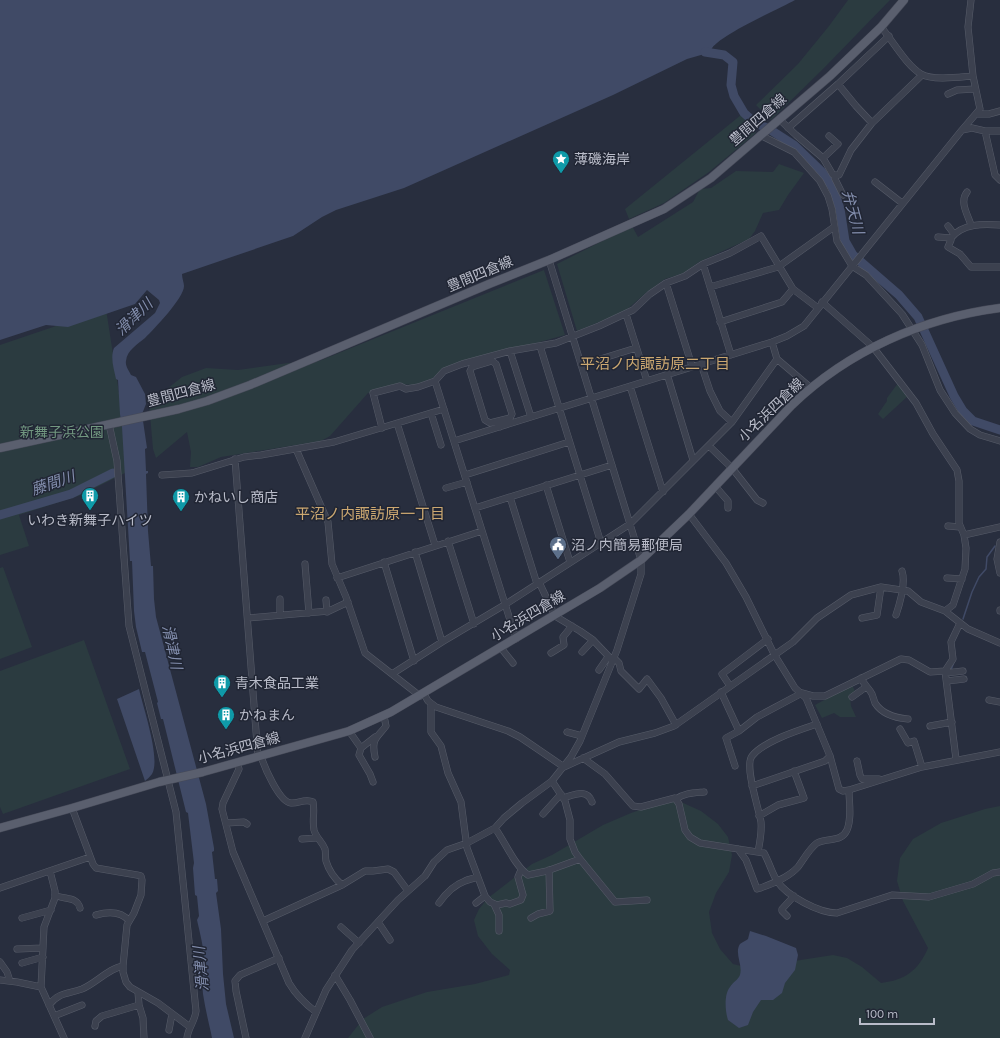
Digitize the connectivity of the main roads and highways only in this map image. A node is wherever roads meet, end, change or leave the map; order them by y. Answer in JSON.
{"nodes":[{"id":1,"x":904,"y":0,"type":"edge"},
{"id":2,"x":1000,"y":308,"type":"edge"},
{"id":3,"x":0,"y":448,"type":"edge"},
{"id":4,"x":0,"y":826,"type":"edge"}],
"edges":[{"from":1,"to":3,"type":"main road","name":"豊間四倉線"},
{"from":2,"to":4,"type":"main road","name":"小名浜四倉線"}]}
